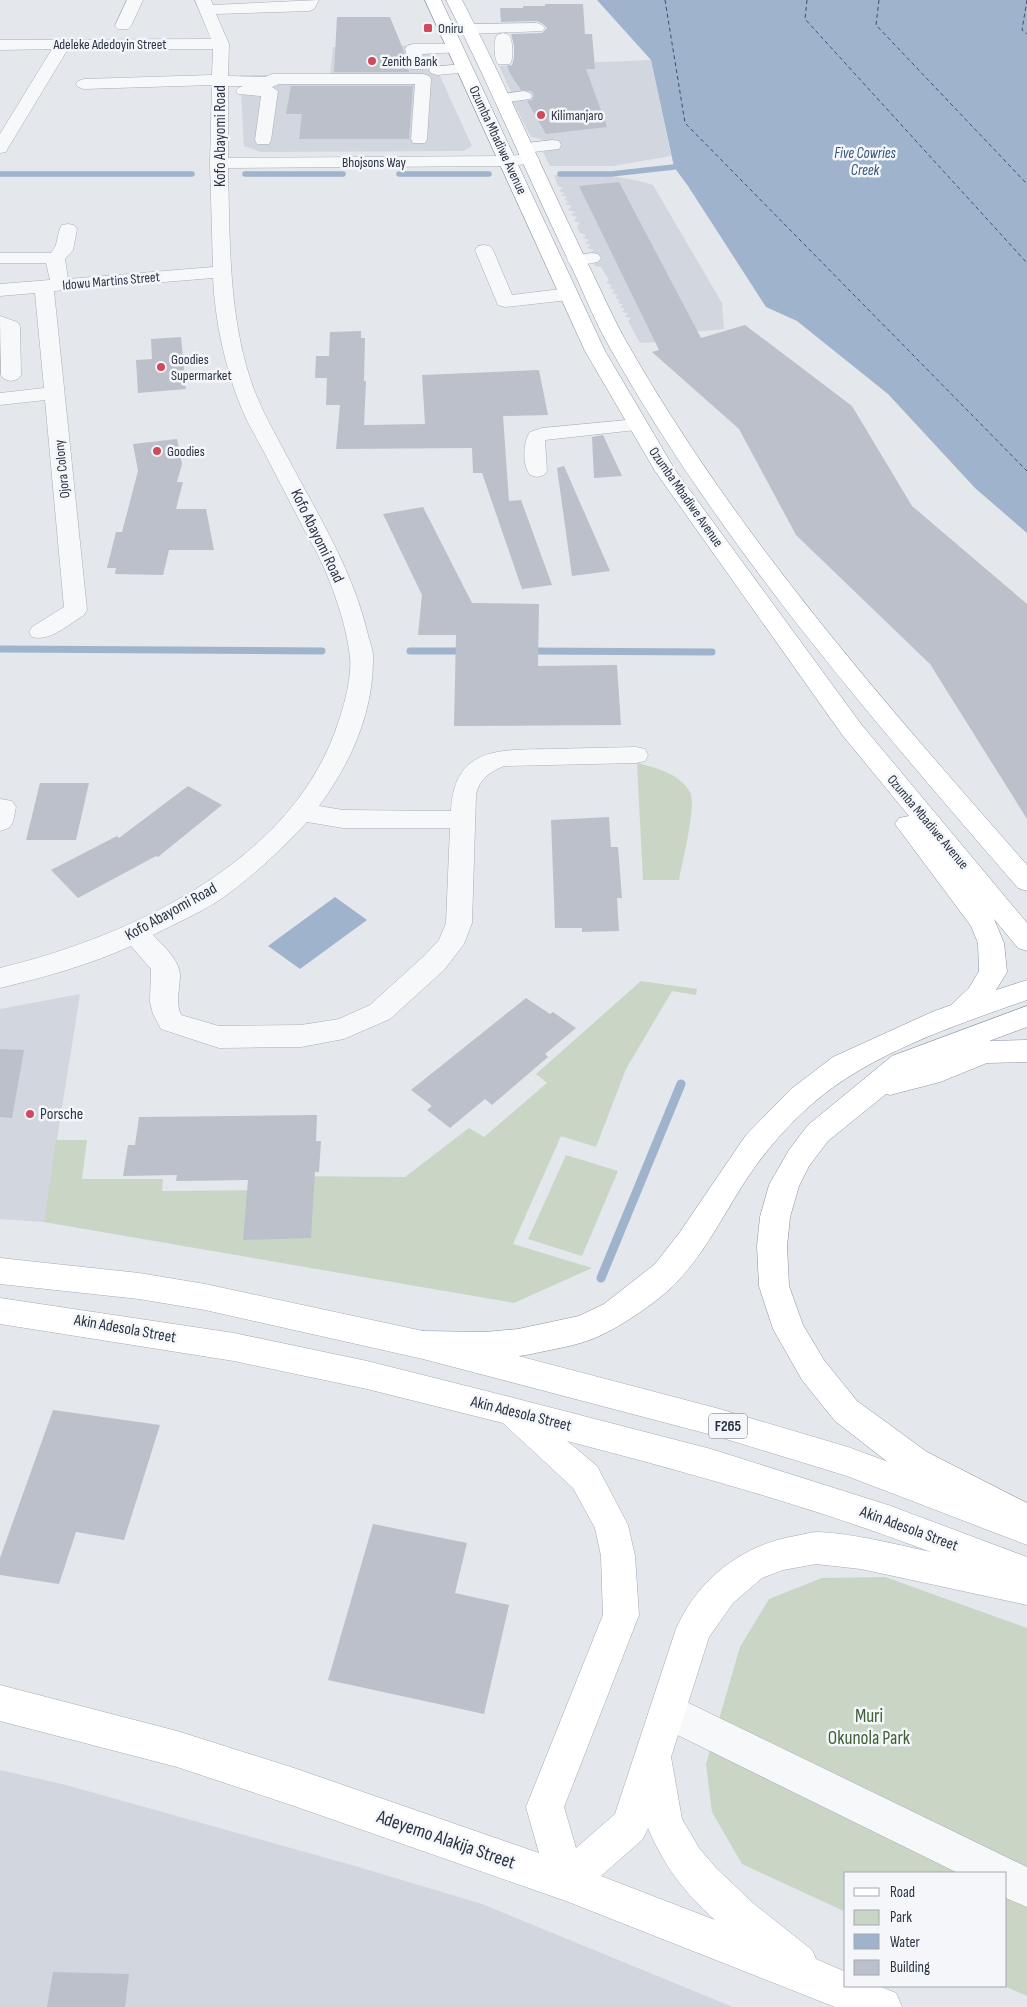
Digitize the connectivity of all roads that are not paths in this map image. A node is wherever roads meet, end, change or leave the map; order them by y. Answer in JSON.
{"nodes":[{"id":1,"x":135,"y":0,"type":"edge"},
{"id":2,"x":311,"y":0,"type":"edge"},
{"id":3,"x":433,"y":0,"type":"edge"},
{"id":4,"x":454,"y":0,"type":"edge"},
{"id":5,"x":205,"y":5,"type":"edge"},
{"id":6,"x":123,"y":26,"type":"dead end"},
{"id":7,"x":500,"y":27,"type":"junction"},
{"id":8,"x":536,"y":33,"type":"dead end"},
{"id":9,"x":462,"y":39,"type":"junction"},
{"id":10,"x":428,"y":41,"type":"dead end"},
{"id":11,"x":221,"y":44,"type":"junction"},
{"id":12,"x":0,"y":45,"type":"edge"},
{"id":13,"x":63,"y":45,"type":"junction"},
{"id":14,"x":417,"y":66,"type":"dead end"},
{"id":15,"x":498,"y":68,"type":"junction"},
{"id":16,"x":464,"y":69,"type":"junction"},
{"id":17,"x":437,"y":70,"type":"dead end"},
{"id":18,"x":84,"y":84,"type":"dead end"},
{"id":19,"x":220,"y":84,"type":"junction"},
{"id":20,"x":271,"y":86,"type":"junction"},
{"id":21,"x":524,"y":96,"type":"dead end"},
{"id":22,"x":501,"y":98,"type":"junction"},
{"id":23,"x":419,"y":139,"type":"dead end"},
{"id":24,"x":263,"y":140,"type":"dead end"},
{"id":25,"x":553,"y":145,"type":"dead end"},
{"id":26,"x":0,"y":148,"type":"edge"},
{"id":27,"x":527,"y":153,"type":"junction"},
{"id":28,"x":507,"y":161,"type":"junction"},
{"id":29,"x":219,"y":163,"type":"junction"},
{"id":30,"x":68,"y":229,"type":"dead end"},
{"id":31,"x":484,"y":250,"type":"dead end"},
{"id":32,"x":0,"y":258,"type":"edge"},
{"id":33,"x":56,"y":258,"type":"junction"},
{"id":34,"x":222,"y":272,"type":"junction"},
{"id":35,"x":52,"y":285,"type":"junction"},
{"id":36,"x":0,"y":290,"type":"edge"},
{"id":37,"x":569,"y":294,"type":"junction"},
{"id":38,"x":0,"y":322,"type":"edge"},
{"id":39,"x":12,"y":375,"type":"dead end"},
{"id":40,"x":55,"y":393,"type":"junction"},
{"id":41,"x":0,"y":399,"type":"edge"},
{"id":42,"x":638,"y":425,"type":"junction"},
{"id":43,"x":537,"y":471,"type":"dead end"},
{"id":44,"x":40,"y":632,"type":"dead end"},
{"id":45,"x":852,"y":730,"type":"junction"},
{"id":46,"x":636,"y":755,"type":"dead end"},
{"id":47,"x":302,"y":812,"type":"junction"},
{"id":48,"x":464,"y":820,"type":"junction"},
{"id":49,"x":1027,"y":882,"type":"edge"},
{"id":50,"x":135,"y":933,"type":"junction"},
{"id":51,"x":1027,"y":941,"type":"edge"},
{"id":52,"x":0,"y":978,"type":"edge"},
{"id":53,"x":1027,"y":990,"type":"edge"},
{"id":54,"x":958,"y":1013,"type":"junction"},
{"id":55,"x":1027,"y":1016,"type":"edge"},
{"id":56,"x":1027,"y":1050,"type":"edge"},
{"id":57,"x":874,"y":1088,"type":"junction"},
{"id":58,"x":0,"y":1271,"type":"edge"},
{"id":59,"x":0,"y":1311,"type":"edge"},
{"id":60,"x":423,"y":1345,"type":"junction"},
{"id":61,"x":510,"y":1411,"type":"junction"},
{"id":62,"x":1027,"y":1520,"type":"edge"},
{"id":63,"x":1027,"y":1529,"type":"edge"},
{"id":64,"x":1027,"y":1573,"type":"edge"},
{"id":65,"x":1027,"y":1589,"type":"edge"},
{"id":66,"x":0,"y":1702,"type":"edge"},
{"id":67,"x":668,"y":1712,"type":"junction"},
{"id":68,"x":653,"y":1755,"type":"junction"},
{"id":69,"x":996,"y":1872,"type":"edge"},
{"id":70,"x":1007,"y":1878,"type":"edge"},
{"id":71,"x":566,"y":1882,"type":"junction"},
{"id":72,"x":1027,"y":1888,"type":"edge"},
{"id":73,"x":814,"y":1978,"type":"junction"},
{"id":74,"x":882,"y":2007,"type":"edge"}],
"edges":[{"from":1,"to":6,"type":"street"},
{"from":2,"to":5,"type":"street"},
{"from":3,"to":9,"type":"main road","name":"Ozumba Mbadiwe Avenue"},
{"from":4,"to":9,"type":"main road","name":"Ozumba Mbadiwe Avenue"},
{"from":5,"to":11,"type":"street","name":"Kofo Abayomi Road"},
{"from":7,"to":8,"type":"street"},
{"from":7,"to":9,"type":"street"},
{"from":7,"to":15,"type":"street"},
{"from":9,"to":10,"type":"street"},
{"from":9,"to":14,"type":"street"},
{"from":9,"to":15,"type":"main road","name":"Ozumba Mbadiwe Avenue"},
{"from":9,"to":16,"type":"main road","name":"Ozumba Mbadiwe Avenue"},
{"from":11,"to":13,"type":"street","name":"Adeleke Adedoyin Street"},
{"from":11,"to":19,"type":"street","name":"Kofo Abayomi Road"},
{"from":12,"to":13,"type":"street","name":"Adeleke Adedoyin Street"},
{"from":13,"to":26,"type":"street"},
{"from":15,"to":22,"type":"main road","name":"Ozumba Mbadiwe Avenue"},
{"from":16,"to":17,"type":"street"},
{"from":16,"to":28,"type":"main road","name":"Ozumba Mbadiwe Avenue"},
{"from":18,"to":19,"type":"street"},
{"from":19,"to":20,"type":"street"},
{"from":19,"to":29,"type":"street","name":"Kofo Abayomi Road"},
{"from":20,"to":23,"type":"street"},
{"from":20,"to":24,"type":"street"},
{"from":21,"to":22,"type":"street"},
{"from":22,"to":27,"type":"main road","name":"Ozumba Mbadiwe Avenue"},
{"from":25,"to":27,"type":"street","name":"Bhojsons Way"},
{"from":27,"to":28,"type":"street","name":"Bhojsons Way"},
{"from":27,"to":49,"type":"main road","name":"Ozumba Mbadiwe Avenue"},
{"from":28,"to":29,"type":"street","name":"Bhojsons Way"},
{"from":28,"to":37,"type":"main road","name":"Ozumba Mbadiwe Avenue"},
{"from":29,"to":34,"type":"street","name":"Kofo Abayomi Road"},
{"from":30,"to":33,"type":"street"},
{"from":31,"to":37,"type":"street"},
{"from":32,"to":33,"type":"street"},
{"from":33,"to":35,"type":"street","name":"Ojora Colony"},
{"from":34,"to":35,"type":"street","name":"Idowu Martins Street"},
{"from":34,"to":47,"type":"street","name":"Kofo Abayomi Road"},
{"from":35,"to":36,"type":"street","name":"Idowu Martins Street"},
{"from":35,"to":40,"type":"street","name":"Ojora Colony"},
{"from":37,"to":42,"type":"main road","name":"Ozumba Mbadiwe Avenue"},
{"from":38,"to":39,"type":"street"},
{"from":40,"to":41,"type":"street"},
{"from":40,"to":44,"type":"street","name":"Ojora Colony"},
{"from":42,"to":43,"type":"street"},
{"from":42,"to":45,"type":"main road","name":"Ozumba Mbadiwe Avenue"},
{"from":45,"to":51,"type":"main road","name":"Ozumba Mbadiwe Avenue"},
{"from":45,"to":54,"type":"main road"},
{"from":46,"to":48,"type":"street"},
{"from":47,"to":48,"type":"street"},
{"from":47,"to":50,"type":"street","name":"Kofo Abayomi Road"},
{"from":48,"to":50,"type":"street"},
{"from":50,"to":52,"type":"street","name":"Kofo Abayomi Road"},
{"from":53,"to":54,"type":"main road"},
{"from":54,"to":60,"type":"main road"},
{"from":55,"to":57,"type":"main road"},
{"from":56,"to":57,"type":"main road"},
{"from":57,"to":62,"type":"main road"},
{"from":58,"to":60,"type":"main road"},
{"from":59,"to":61,"type":"main road","name":"Akin Adesola Street"},
{"from":60,"to":63,"type":"main road","number":"F265"},
{"from":61,"to":64,"type":"main road","name":"Akin Adesola Street","number":"F265"},
{"from":61,"to":71,"type":"main road"},
{"from":65,"to":67,"type":"main road"},
{"from":66,"to":71,"type":"main road","name":"Adeyemo Alakija Street"},
{"from":67,"to":68,"type":"main road"},
{"from":67,"to":69,"type":"street"},
{"from":68,"to":71,"type":"main road"},
{"from":68,"to":73,"type":"main road"},
{"from":70,"to":72,"type":"street"},
{"from":71,"to":73,"type":"main road","name":"Adeyemo Alakija Street"},
{"from":73,"to":74,"type":"main road","name":"Adeyemo Alakija Street"}]}
